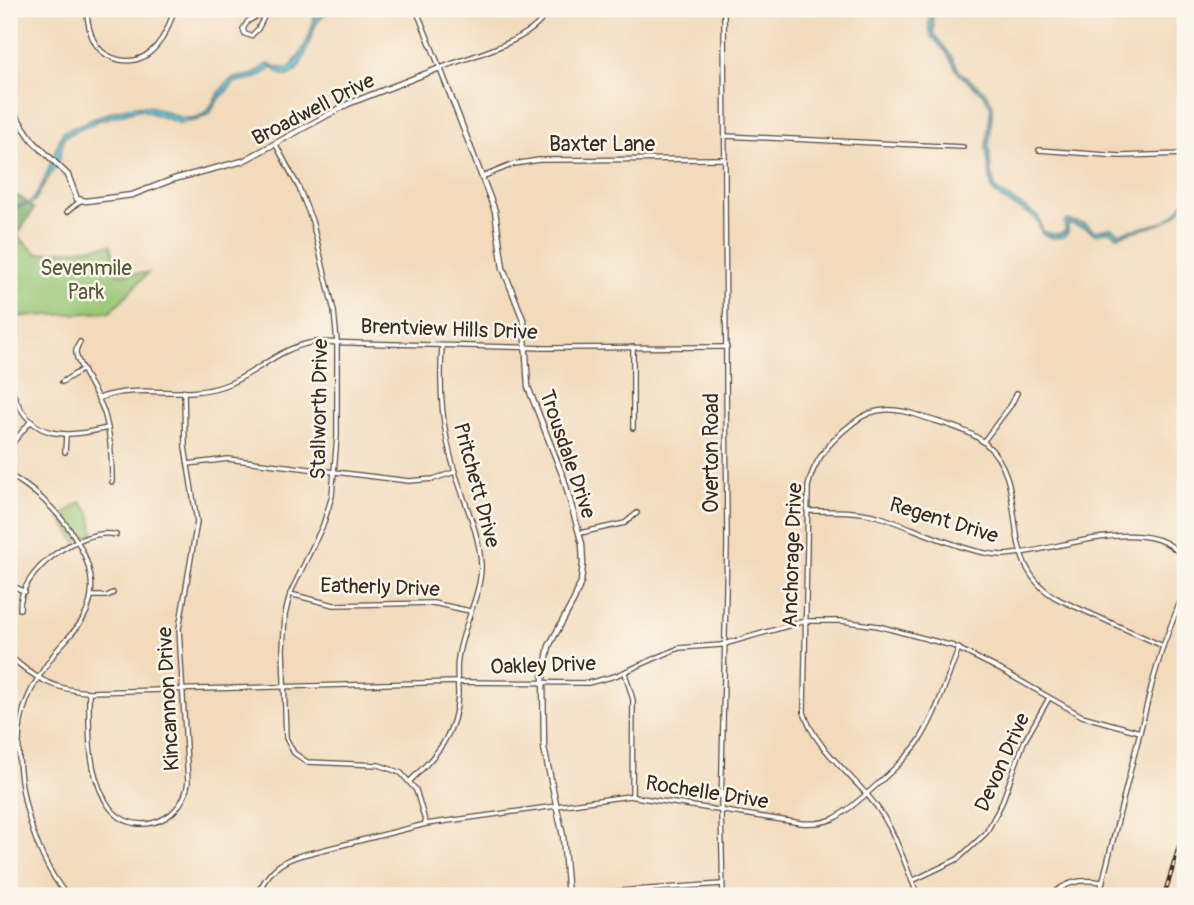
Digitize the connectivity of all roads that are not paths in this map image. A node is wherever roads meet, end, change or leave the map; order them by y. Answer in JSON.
{"nodes":[{"id":1,"x":86,"y":9,"type":"edge"},
{"id":2,"x":174,"y":9,"type":"edge"},
{"id":3,"x":270,"y":9,"type":"edge"},
{"id":4,"x":390,"y":9,"type":"edge"},
{"id":5,"x":398,"y":9,"type":"edge"},
{"id":6,"x":416,"y":9,"type":"edge"},
{"id":7,"x":724,"y":9,"type":"edge"},
{"id":8,"x":546,"y":10,"type":"edge"},
{"id":9,"x":266,"y":13,"type":"junction"},
{"id":10,"x":440,"y":68,"type":"junction"},
{"id":11,"x":9,"y":106,"type":"edge"},
{"id":12,"x":14,"y":117,"type":"junction"},
{"id":13,"x":9,"y":120,"type":"edge"},
{"id":14,"x":725,"y":136,"type":"junction"},
{"id":15,"x":276,"y":145,"type":"junction"},
{"id":16,"x":964,"y":147,"type":"dead end"},
{"id":17,"x":1039,"y":150,"type":"dead end"},
{"id":18,"x":1185,"y":154,"type":"edge"},
{"id":19,"x":725,"y":159,"type":"junction"},
{"id":20,"x":482,"y":177,"type":"junction"},
{"id":21,"x":80,"y":201,"type":"junction"},
{"id":22,"x":67,"y":212,"type":"dead end"},
{"id":23,"x":80,"y":342,"type":"dead end"},
{"id":24,"x":337,"y":342,"type":"junction"},
{"id":25,"x":442,"y":346,"type":"junction"},
{"id":26,"x":633,"y":347,"type":"junction"},
{"id":27,"x":727,"y":347,"type":"junction"},
{"id":28,"x":525,"y":348,"type":"junction"},
{"id":29,"x":83,"y":369,"type":"junction"},
{"id":30,"x":62,"y":382,"type":"dead end"},
{"id":31,"x":184,"y":391,"type":"junction"},
{"id":32,"x":1017,"y":393,"type":"dead end"},
{"id":33,"x":14,"y":395,"type":"dead end"},
{"id":34,"x":99,"y":398,"type":"junction"},
{"id":35,"x":31,"y":421,"type":"junction"},
{"id":36,"x":108,"y":428,"type":"junction"},
{"id":37,"x":633,"y":428,"type":"dead end"},
{"id":38,"x":65,"y":435,"type":"junction"},
{"id":39,"x":983,"y":442,"type":"junction"},
{"id":40,"x":9,"y":452,"type":"edge"},
{"id":41,"x":65,"y":452,"type":"dead end"},
{"id":42,"x":188,"y":464,"type":"junction"},
{"id":43,"x":335,"y":472,"type":"junction"},
{"id":44,"x":455,"y":472,"type":"junction"},
{"id":45,"x":9,"y":475,"type":"edge"},
{"id":46,"x":112,"y":482,"type":"dead end"},
{"id":47,"x":807,"y":511,"type":"junction"},
{"id":48,"x":637,"y":513,"type":"dead end"},
{"id":49,"x":580,"y":533,"type":"junction"},
{"id":50,"x":116,"y":535,"type":"dead end"},
{"id":51,"x":76,"y":542,"type":"junction"},
{"id":52,"x":1021,"y":553,"type":"junction"},
{"id":53,"x":1185,"y":562,"type":"edge"},
{"id":54,"x":9,"y":584,"type":"edge"},
{"id":55,"x":1185,"y":589,"type":"edge"},
{"id":56,"x":25,"y":592,"type":"junction"},
{"id":57,"x":113,"y":593,"type":"dead end"},
{"id":58,"x":290,"y":594,"type":"junction"},
{"id":59,"x":91,"y":596,"type":"junction"},
{"id":60,"x":20,"y":609,"type":"dead end"},
{"id":61,"x":470,"y":611,"type":"junction"},
{"id":62,"x":805,"y":621,"type":"junction"},
{"id":63,"x":726,"y":643,"type":"junction"},
{"id":64,"x":1163,"y":646,"type":"junction"},
{"id":65,"x":958,"y":648,"type":"junction"},
{"id":66,"x":9,"y":655,"type":"edge"},
{"id":67,"x":625,"y":672,"type":"junction"},
{"id":68,"x":38,"y":679,"type":"junction"},
{"id":69,"x":457,"y":682,"type":"junction"},
{"id":70,"x":543,"y":683,"type":"junction"},
{"id":71,"x":284,"y":687,"type":"junction"},
{"id":72,"x":182,"y":690,"type":"junction"},
{"id":73,"x":89,"y":692,"type":"junction"},
{"id":74,"x":1049,"y":698,"type":"junction"},
{"id":75,"x":1140,"y":733,"type":"junction"},
{"id":76,"x":410,"y":780,"type":"junction"},
{"id":77,"x":865,"y":793,"type":"junction"},
{"id":78,"x":632,"y":796,"type":"junction"},
{"id":79,"x":556,"y":805,"type":"junction"},
{"id":80,"x":721,"y":811,"type":"junction"},
{"id":81,"x":426,"y":824,"type":"junction"},
{"id":82,"x":912,"y":881,"type":"junction"},
{"id":83,"x":1102,"y":881,"type":"junction"},
{"id":84,"x":722,"y":884,"type":"junction"},
{"id":85,"x":568,"y":895,"type":"edge"},
{"id":86,"x":68,"y":896,"type":"edge"},
{"id":87,"x":256,"y":896,"type":"edge"},
{"id":88,"x":547,"y":896,"type":"edge"},
{"id":89,"x":723,"y":896,"type":"edge"},
{"id":90,"x":918,"y":896,"type":"edge"},
{"id":91,"x":1051,"y":896,"type":"edge"},
{"id":92,"x":1099,"y":896,"type":"edge"}],
"edges":[{"from":1,"to":2,"type":"street"},
{"from":3,"to":9,"type":"street"},
{"from":4,"to":5,"type":"street"},
{"from":6,"to":10,"type":"street"},
{"from":7,"to":14,"type":"street","name":"Overton Road"},
{"from":8,"to":10,"type":"street","name":"Broadwell Drive"},
{"from":9,"to":9,"type":"street"},
{"from":10,"to":15,"type":"street","name":"Broadwell Drive"},
{"from":10,"to":20,"type":"street","name":"Trousdale Drive"},
{"from":11,"to":12,"type":"street"},
{"from":12,"to":13,"type":"street"},
{"from":12,"to":21,"type":"street"},
{"from":14,"to":16,"type":"street"},
{"from":14,"to":19,"type":"street","name":"Overton Road"},
{"from":15,"to":21,"type":"street","name":"Broadwell Drive"},
{"from":15,"to":24,"type":"street","name":"Stallworth Drive"},
{"from":17,"to":18,"type":"street"},
{"from":19,"to":20,"type":"street","name":"Baxter Lane"},
{"from":19,"to":27,"type":"street","name":"Overton Road"},
{"from":20,"to":28,"type":"street","name":"Trousdale Drive"},
{"from":21,"to":22,"type":"street"},
{"from":23,"to":29,"type":"street"},
{"from":24,"to":25,"type":"street","name":"Brentview Hills Drive"},
{"from":24,"to":31,"type":"street","name":"Brentview Hills Drive"},
{"from":24,"to":43,"type":"street","name":"Stallworth Drive"},
{"from":25,"to":28,"type":"street","name":"Brentview Hills Drive"},
{"from":25,"to":44,"type":"street","name":"Pritchett Drive"},
{"from":26,"to":27,"type":"street","name":"Brentview Hills Drive"},
{"from":26,"to":28,"type":"street","name":"Brentview Hills Drive"},
{"from":26,"to":37,"type":"street"},
{"from":27,"to":63,"type":"street","name":"Overton Road"},
{"from":28,"to":49,"type":"street","name":"Trousdale Drive"},
{"from":29,"to":30,"type":"street"},
{"from":29,"to":34,"type":"street"},
{"from":31,"to":34,"type":"street","name":"Brentview Hills Drive"},
{"from":31,"to":42,"type":"street","name":"Kincannon Drive"},
{"from":32,"to":39,"type":"street"},
{"from":33,"to":35,"type":"street"},
{"from":34,"to":36,"type":"street"},
{"from":35,"to":38,"type":"street"},
{"from":35,"to":40,"type":"street"},
{"from":36,"to":38,"type":"street"},
{"from":36,"to":46,"type":"street"},
{"from":38,"to":41,"type":"street"},
{"from":39,"to":47,"type":"street","name":"Anchorage Drive"},
{"from":39,"to":52,"type":"street","name":"Anchorage Drive"},
{"from":42,"to":43,"type":"street"},
{"from":42,"to":72,"type":"street","name":"Kincannon Drive"},
{"from":43,"to":44,"type":"street"},
{"from":43,"to":58,"type":"street","name":"Stallworth Drive"},
{"from":44,"to":61,"type":"street","name":"Pritchett Drive"},
{"from":45,"to":51,"type":"street"},
{"from":47,"to":52,"type":"street","name":"Regent Drive"},
{"from":47,"to":62,"type":"street","name":"Anchorage Drive"},
{"from":48,"to":49,"type":"street"},
{"from":49,"to":70,"type":"street","name":"Trousdale Drive"},
{"from":50,"to":51,"type":"street"},
{"from":51,"to":56,"type":"street"},
{"from":51,"to":59,"type":"street"},
{"from":52,"to":53,"type":"street","name":"Regent Drive"},
{"from":52,"to":64,"type":"street","name":"Anchorage Drive"},
{"from":54,"to":56,"type":"street"},
{"from":55,"to":64,"type":"street"},
{"from":56,"to":60,"type":"street"},
{"from":57,"to":59,"type":"street"},
{"from":58,"to":61,"type":"street","name":"Eatherly Drive"},
{"from":58,"to":71,"type":"street","name":"Stallworth Drive"},
{"from":59,"to":68,"type":"street"},
{"from":61,"to":69,"type":"street","name":"Pritchett Drive"},
{"from":62,"to":63,"type":"street","name":"Oakley Drive"},
{"from":62,"to":65,"type":"street","name":"Oakley Drive"},
{"from":62,"to":77,"type":"street","name":"Anchorage Drive"},
{"from":63,"to":67,"type":"street","name":"Oakley Drive"},
{"from":63,"to":80,"type":"street","name":"Overton Road"},
{"from":64,"to":75,"type":"street"},
{"from":65,"to":74,"type":"street","name":"Oakley Drive"},
{"from":65,"to":77,"type":"street","name":"Rochelle Drive"},
{"from":66,"to":68,"type":"street","name":"Oakley Drive"},
{"from":67,"to":70,"type":"street","name":"Oakley Drive"},
{"from":67,"to":78,"type":"street"},
{"from":68,"to":73,"type":"street","name":"Oakley Drive"},
{"from":68,"to":86,"type":"street"},
{"from":69,"to":70,"type":"street","name":"Oakley Drive"},
{"from":69,"to":71,"type":"street","name":"Oakley Drive"},
{"from":69,"to":76,"type":"street","name":"Pritchett Drive"},
{"from":70,"to":79,"type":"street","name":"Trousdale Drive"},
{"from":71,"to":72,"type":"street","name":"Oakley Drive"},
{"from":71,"to":76,"type":"street","name":"Stallworth Drive"},
{"from":72,"to":73,"type":"street","name":"Oakley Drive"},
{"from":72,"to":73,"type":"street","name":"Kincannon Drive"},
{"from":74,"to":75,"type":"street","name":"Oakley Drive"},
{"from":74,"to":82,"type":"street","name":"Devon Drive"},
{"from":75,"to":83,"type":"street"},
{"from":76,"to":81,"type":"street"},
{"from":77,"to":80,"type":"street","name":"Rochelle Drive"},
{"from":77,"to":82,"type":"street","name":"Anchorage Drive"},
{"from":78,"to":79,"type":"street","name":"Rochelle Drive"},
{"from":78,"to":80,"type":"street","name":"Rochelle Drive"},
{"from":79,"to":81,"type":"street","name":"Rochelle Drive"},
{"from":79,"to":85,"type":"street","name":"Trousdale Drive"},
{"from":80,"to":84,"type":"street","name":"Overton Road"},
{"from":81,"to":87,"type":"street","name":"Rochelle Drive"},
{"from":82,"to":90,"type":"street","name":"Anchorage Drive"},
{"from":83,"to":91,"type":"street"},
{"from":83,"to":92,"type":"street"},
{"from":84,"to":85,"type":"street"},
{"from":84,"to":89,"type":"street","name":"Overton Road"},
{"from":85,"to":88,"type":"street"}]}
